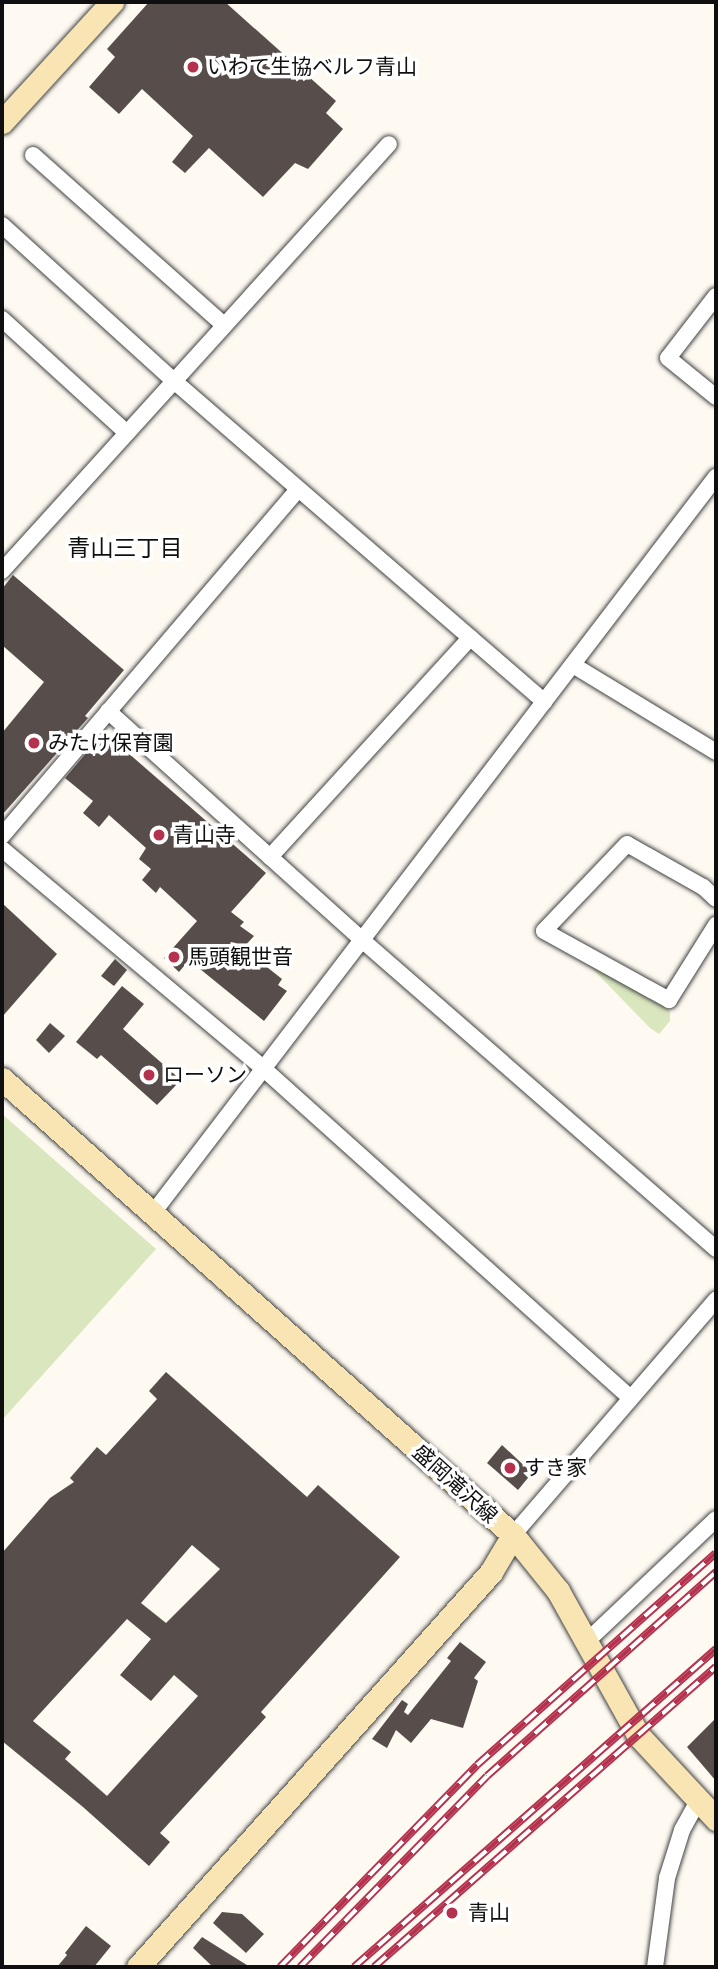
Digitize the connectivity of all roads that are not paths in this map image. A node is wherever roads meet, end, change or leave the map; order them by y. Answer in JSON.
{"nodes":[{"id":1,"x":110,"y":2,"type":"edge"},
{"id":2,"x":2,"y":122,"type":"edge"},
{"id":3,"x":389,"y":144,"type":"dead end"},
{"id":4,"x":33,"y":155,"type":"dead end"},
{"id":5,"x":2,"y":225,"type":"edge"},
{"id":6,"x":716,"y":296,"type":"edge"},
{"id":7,"x":2,"y":319,"type":"edge"},
{"id":8,"x":224,"y":326,"type":"junction"},
{"id":9,"x":174,"y":380,"type":"junction"},
{"id":10,"x":716,"y":397,"type":"edge"},
{"id":11,"x":127,"y":433,"type":"junction"},
{"id":12,"x":716,"y":477,"type":"edge"},
{"id":13,"x":298,"y":489,"type":"junction"},
{"id":14,"x":4,"y":563,"type":"edge"},
{"id":15,"x":470,"y":638,"type":"junction"},
{"id":16,"x":573,"y":665,"type":"junction"},
{"id":17,"x":544,"y":702,"type":"junction"},
{"id":18,"x":108,"y":711,"type":"junction"},
{"id":19,"x":716,"y":752,"type":"edge"},
{"id":20,"x":2,"y":836,"type":"edge"},
{"id":21,"x":2,"y":849,"type":"edge"},
{"id":22,"x":270,"y":857,"type":"junction"},
{"id":23,"x":716,"y":899,"type":"edge"},
{"id":24,"x":716,"y":925,"type":"edge"},
{"id":25,"x":362,"y":940,"type":"junction"},
{"id":26,"x":265,"y":1070,"type":"junction"},
{"id":27,"x":2,"y":1079,"type":"edge"},
{"id":28,"x":153,"y":1213,"type":"junction"},
{"id":29,"x":716,"y":1249,"type":"edge"},
{"id":30,"x":716,"y":1300,"type":"edge"},
{"id":31,"x":630,"y":1398,"type":"junction"},
{"id":32,"x":716,"y":1519,"type":"edge"},
{"id":33,"x":513,"y":1535,"type":"junction"},
{"id":34,"x":585,"y":1643,"type":"junction"},
{"id":35,"x":698,"y":1801,"type":"junction"},
{"id":36,"x":716,"y":1819,"type":"edge"},
{"id":37,"x":138,"y":1967,"type":"edge"},
{"id":38,"x":655,"y":1967,"type":"edge"}],
"edges":[{"from":1,"to":2,"type":"main road"},
{"from":3,"to":8,"type":"street"},
{"from":4,"to":8,"type":"street"},
{"from":5,"to":9,"type":"street"},
{"from":6,"to":10,"type":"street"},
{"from":7,"to":11,"type":"street"},
{"from":8,"to":9,"type":"street"},
{"from":9,"to":11,"type":"street"},
{"from":9,"to":13,"type":"street"},
{"from":11,"to":14,"type":"street"},
{"from":12,"to":16,"type":"street"},
{"from":13,"to":15,"type":"street"},
{"from":13,"to":18,"type":"street"},
{"from":15,"to":17,"type":"street"},
{"from":15,"to":22,"type":"street"},
{"from":16,"to":17,"type":"street"},
{"from":16,"to":19,"type":"street"},
{"from":17,"to":25,"type":"street"},
{"from":18,"to":20,"type":"street"},
{"from":18,"to":22,"type":"street"},
{"from":21,"to":26,"type":"street"},
{"from":22,"to":25,"type":"street"},
{"from":23,"to":24,"type":"street"},
{"from":25,"to":26,"type":"street"},
{"from":25,"to":29,"type":"street"},
{"from":26,"to":28,"type":"street"},
{"from":26,"to":31,"type":"street"},
{"from":27,"to":28,"type":"main road","name":"盛岡滝沢線"},
{"from":28,"to":33,"type":"main road","name":"盛岡滝沢線"},
{"from":30,"to":31,"type":"street"},
{"from":31,"to":33,"type":"street"},
{"from":32,"to":34,"type":"street"},
{"from":33,"to":34,"type":"main road"},
{"from":33,"to":37,"type":"main road","name":"盛岡滝沢線"},
{"from":34,"to":35,"type":"main road"},
{"from":35,"to":36,"type":"main road"},
{"from":35,"to":38,"type":"street"}]}
